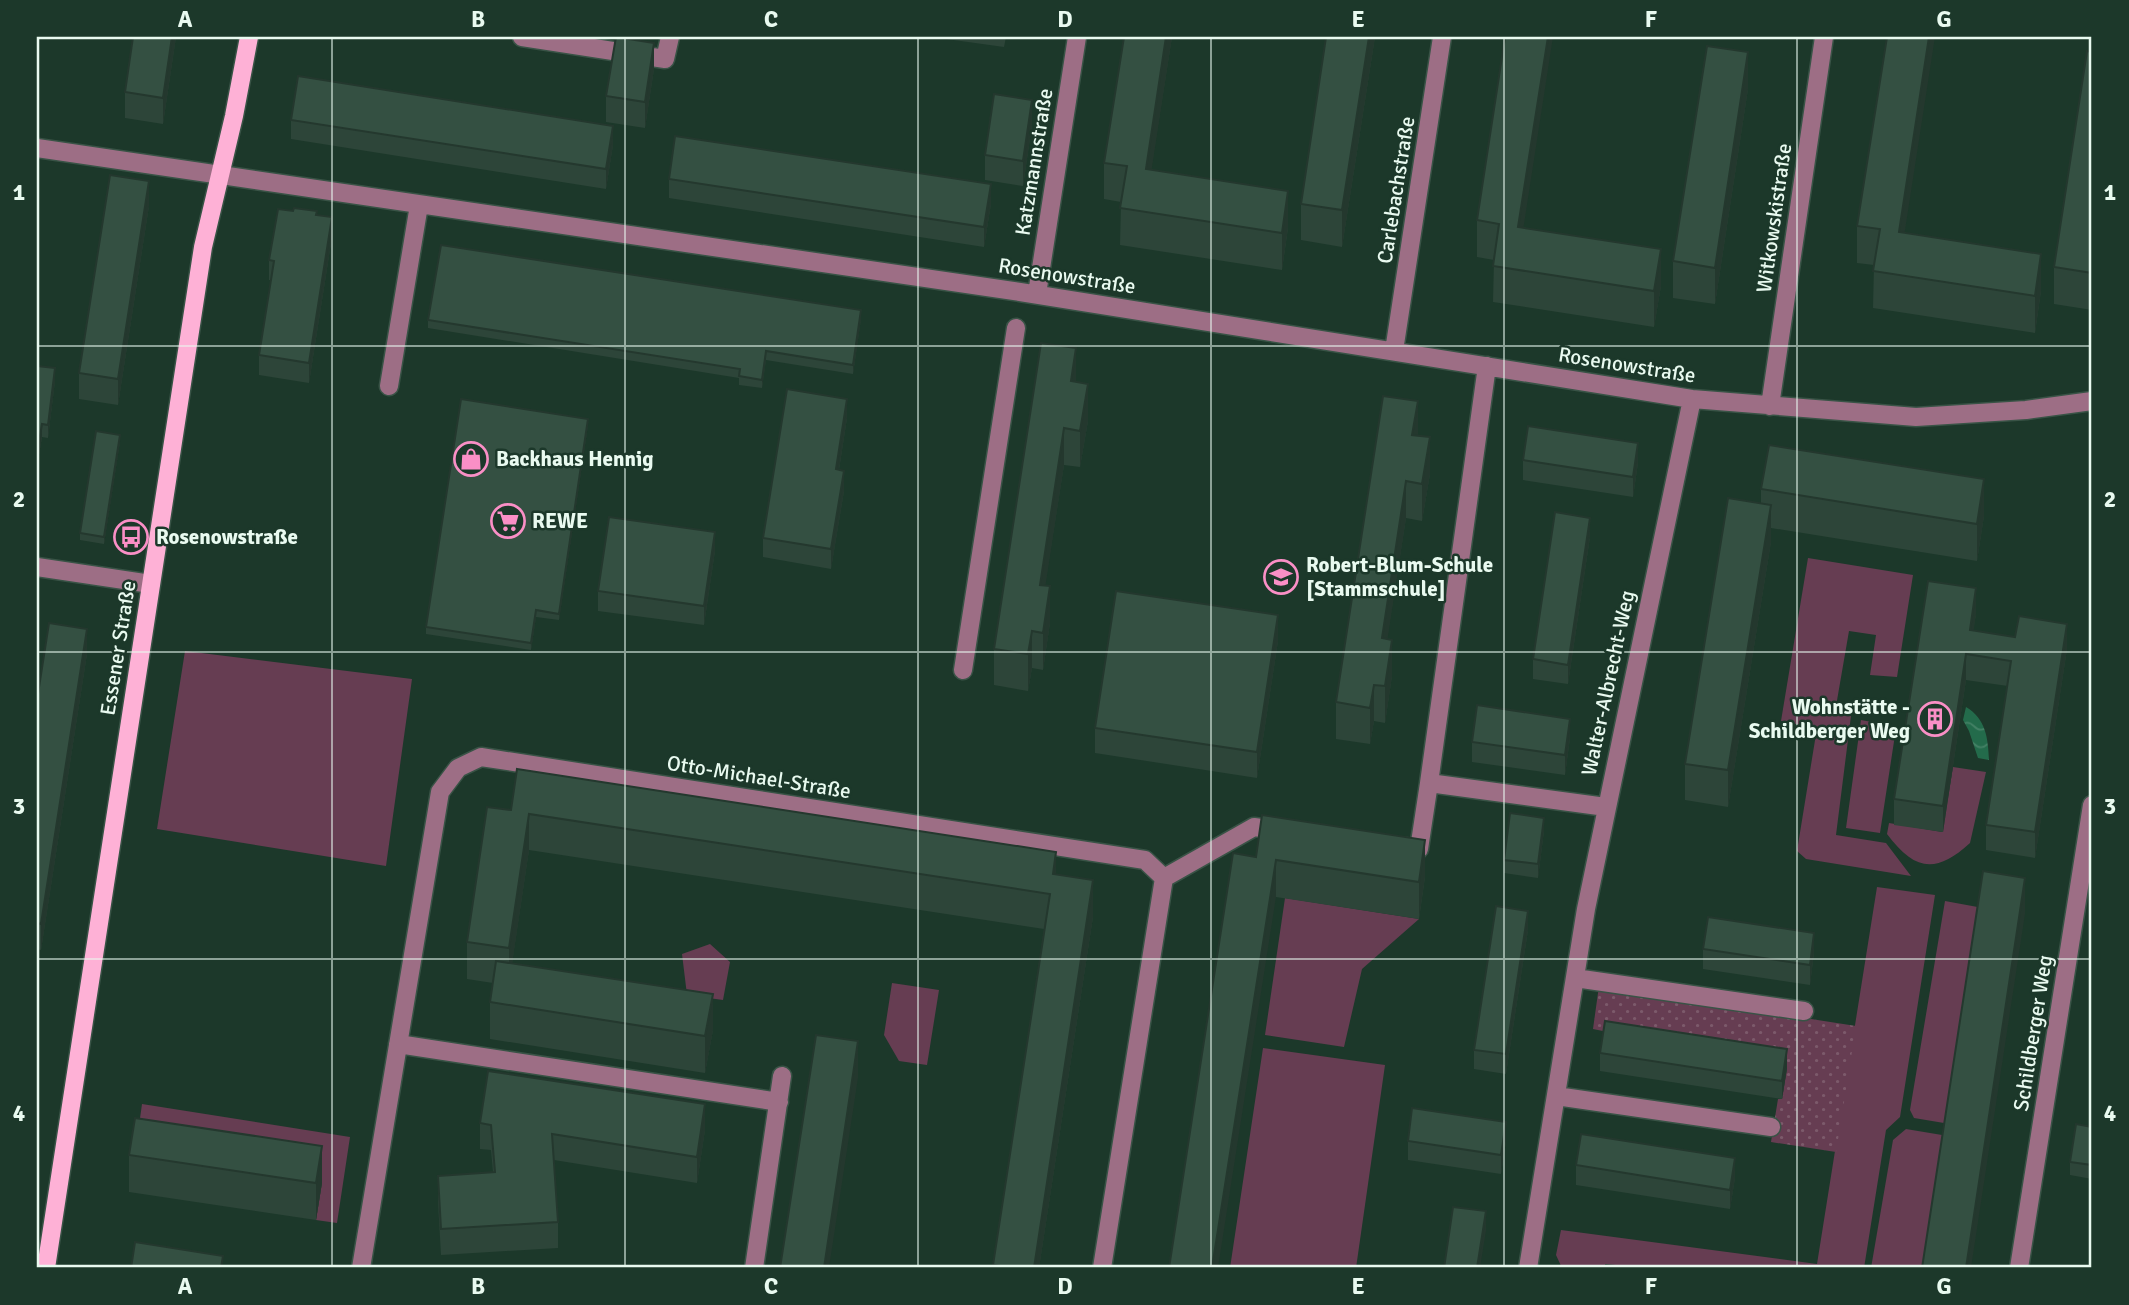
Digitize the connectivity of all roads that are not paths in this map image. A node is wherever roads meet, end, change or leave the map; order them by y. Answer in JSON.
{"nodes":[{"id":1,"x":249,"y":37,"type":"edge"},
{"id":2,"x":522,"y":37,"type":"edge"},
{"id":3,"x":670,"y":37,"type":"edge"},
{"id":4,"x":1077,"y":37,"type":"edge"},
{"id":5,"x":1442,"y":37,"type":"edge"},
{"id":6,"x":1824,"y":37,"type":"edge"},
{"id":7,"x":37,"y":148,"type":"edge"},
{"id":8,"x":219,"y":175,"type":"junction"},
{"id":9,"x":419,"y":205,"type":"junction"},
{"id":10,"x":1037,"y":294,"type":"junction"},
{"id":11,"x":1016,"y":328,"type":"dead end"},
{"id":12,"x":1394,"y":351,"type":"junction"},
{"id":13,"x":1487,"y":366,"type":"junction"},
{"id":14,"x":388,"y":386,"type":"dead end"},
{"id":15,"x":1692,"y":399,"type":"junction"},
{"id":16,"x":2092,"y":401,"type":"edge"},
{"id":17,"x":1770,"y":407,"type":"junction"},
{"id":18,"x":37,"y":567,"type":"edge"},
{"id":19,"x":151,"y":584,"type":"junction"},
{"id":20,"x":963,"y":670,"type":"dead end"},
{"id":21,"x":1429,"y":783,"type":"junction"},
{"id":22,"x":2092,"y":805,"type":"edge"},
{"id":23,"x":1606,"y":807,"type":"junction"},
{"id":24,"x":1307,"y":834,"type":"edge"},
{"id":25,"x":1387,"y":845,"type":"edge"},
{"id":26,"x":1164,"y":878,"type":"junction"},
{"id":27,"x":1575,"y":978,"type":"junction"},
{"id":28,"x":1804,"y":1011,"type":"dead end"},
{"id":29,"x":398,"y":1044,"type":"junction"},
{"id":30,"x":782,"y":1076,"type":"dead end"},
{"id":31,"x":1556,"y":1096,"type":"junction"},
{"id":32,"x":779,"y":1102,"type":"junction"},
{"id":33,"x":1771,"y":1127,"type":"dead end"},
{"id":34,"x":46,"y":1268,"type":"edge"},
{"id":35,"x":361,"y":1268,"type":"edge"},
{"id":36,"x":754,"y":1268,"type":"edge"},
{"id":37,"x":1102,"y":1268,"type":"edge"},
{"id":38,"x":1528,"y":1268,"type":"edge"},
{"id":39,"x":2019,"y":1268,"type":"edge"}],
"edges":[{"from":1,"to":8,"type":"main road","name":"Essener Straße"},
{"from":2,"to":3,"type":"street"},
{"from":4,"to":10,"type":"street","name":"Katzmannstraße"},
{"from":5,"to":12,"type":"street","name":"Carlebachstraße"},
{"from":6,"to":17,"type":"street","name":"Witkowskistraße"},
{"from":7,"to":8,"type":"street","name":"Rosenowstraße"},
{"from":8,"to":9,"type":"street","name":"Rosenowstraße"},
{"from":8,"to":19,"type":"main road","name":"Essener Straße"},
{"from":9,"to":10,"type":"street","name":"Rosenowstraße"},
{"from":9,"to":14,"type":"street"},
{"from":10,"to":12,"type":"street","name":"Rosenowstraße"},
{"from":11,"to":20,"type":"street"},
{"from":12,"to":13,"type":"street","name":"Rosenowstraße"},
{"from":13,"to":15,"type":"street","name":"Rosenowstraße"},
{"from":13,"to":21,"type":"street"},
{"from":15,"to":17,"type":"street","name":"Rosenowstraße"},
{"from":15,"to":23,"type":"street","name":"Walter-Albrecht-Weg"},
{"from":16,"to":17,"type":"street","name":"Rosenowstraße"},
{"from":18,"to":19,"type":"street"},
{"from":19,"to":34,"type":"main road","name":"Essener Straße"},
{"from":21,"to":23,"type":"street"},
{"from":21,"to":25,"type":"street"},
{"from":22,"to":39,"type":"street","name":"Schildberger Weg"},
{"from":23,"to":27,"type":"street","name":"Walter-Albrecht-Weg"},
{"from":24,"to":26,"type":"street"},
{"from":26,"to":29,"type":"street","name":"Otto-Michael-Straße"},
{"from":26,"to":37,"type":"street"},
{"from":27,"to":28,"type":"street"},
{"from":27,"to":31,"type":"street","name":"Walter-Albrecht-Weg"},
{"from":29,"to":32,"type":"street"},
{"from":29,"to":35,"type":"street","name":"Otto-Michael-Straße"},
{"from":30,"to":32,"type":"street"},
{"from":31,"to":33,"type":"street"},
{"from":31,"to":38,"type":"street","name":"Walter-Albrecht-Weg"},
{"from":32,"to":36,"type":"street"}]}
